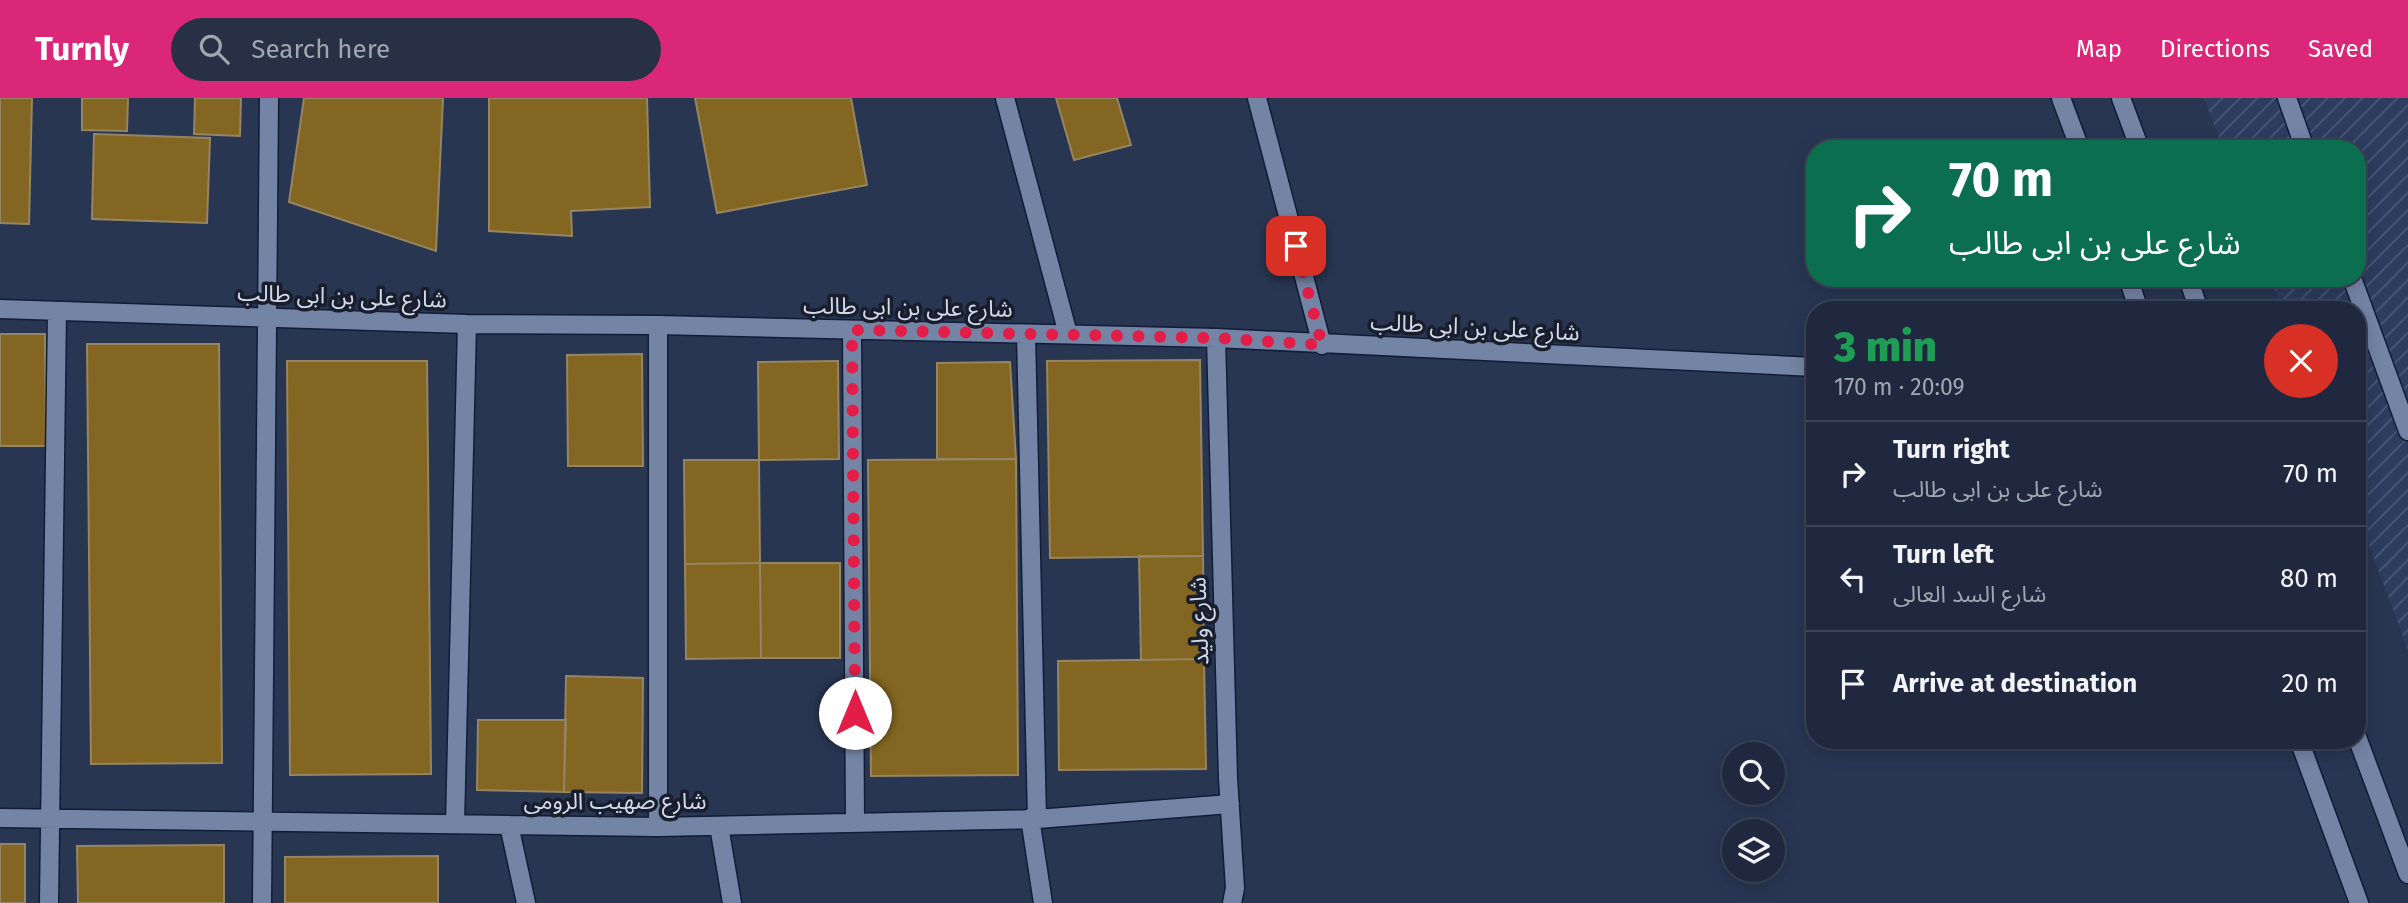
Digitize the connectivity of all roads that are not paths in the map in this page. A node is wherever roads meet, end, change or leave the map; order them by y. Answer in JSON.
{"nodes":[{"id":1,"x":270,"y":98,"type":"edge"},
{"id":2,"x":1006,"y":98,"type":"edge"},
{"id":3,"x":1257,"y":98,"type":"edge"},
{"id":4,"x":2061,"y":98,"type":"edge"},
{"id":5,"x":2121,"y":98,"type":"edge"},
{"id":6,"x":2287,"y":98,"type":"edge"},
{"id":7,"x":2077,"y":140,"type":"edge"},
{"id":8,"x":2137,"y":140,"type":"edge"},
{"id":9,"x":2302,"y":140,"type":"edge"},
{"id":10,"x":0,"y":309,"type":"edge"},
{"id":11,"x":57,"y":311,"type":"junction"},
{"id":12,"x":2366,"y":316,"type":"edge"},
{"id":13,"x":269,"y":317,"type":"junction"},
{"id":14,"x":467,"y":324,"type":"junction"},
{"id":15,"x":658,"y":326,"type":"junction"},
{"id":16,"x":852,"y":330,"type":"junction"},
{"id":17,"x":1026,"y":334,"type":"junction"},
{"id":18,"x":1068,"y":334,"type":"junction"},
{"id":19,"x":1216,"y":338,"type":"junction"},
{"id":20,"x":1322,"y":345,"type":"junction"},
{"id":21,"x":1806,"y":366,"type":"edge"},
{"id":22,"x":2408,"y":431,"type":"edge"},
{"id":23,"x":2302,"y":749,"type":"edge"},
{"id":24,"x":2361,"y":749,"type":"edge"},
{"id":25,"x":1230,"y":804,"type":"junction"},
{"id":26,"x":0,"y":818,"type":"edge"},
{"id":27,"x":50,"y":818,"type":"junction"},
{"id":28,"x":1033,"y":818,"type":"junction"},
{"id":29,"x":262,"y":820,"type":"junction"},
{"id":30,"x":855,"y":823,"type":"junction"},
{"id":31,"x":455,"y":824,"type":"junction"},
{"id":32,"x":509,"y":825,"type":"junction"},
{"id":33,"x":719,"y":826,"type":"junction"},
{"id":34,"x":657,"y":827,"type":"junction"},
{"id":35,"x":2408,"y":874,"type":"edge"},
{"id":36,"x":49,"y":903,"type":"edge"},
{"id":37,"x":262,"y":903,"type":"edge"},
{"id":38,"x":526,"y":903,"type":"edge"},
{"id":39,"x":732,"y":903,"type":"edge"},
{"id":40,"x":1043,"y":903,"type":"edge"},
{"id":41,"x":1232,"y":903,"type":"edge"},
{"id":42,"x":2360,"y":903,"type":"edge"}],
"edges":[{"from":1,"to":13,"type":"street"},
{"from":2,"to":18,"type":"street"},
{"from":3,"to":20,"type":"street"},
{"from":4,"to":7,"type":"street"},
{"from":5,"to":8,"type":"street"},
{"from":6,"to":9,"type":"street"},
{"from":10,"to":11,"type":"street","name":"شارع على بن ابى طالب"},
{"from":11,"to":13,"type":"street","name":"شارع على بن ابى طالب"},
{"from":11,"to":27,"type":"street"},
{"from":12,"to":22,"type":"street"},
{"from":13,"to":14,"type":"street","name":"شارع على بن ابى طالب"},
{"from":13,"to":29,"type":"street"},
{"from":14,"to":15,"type":"street","name":"شارع على بن ابى طالب"},
{"from":14,"to":31,"type":"street"},
{"from":15,"to":16,"type":"street","name":"شارع على بن ابى طالب"},
{"from":15,"to":34,"type":"street"},
{"from":16,"to":17,"type":"street","name":"شارع على بن ابى طالب"},
{"from":16,"to":30,"type":"street"},
{"from":17,"to":18,"type":"street","name":"شارع على بن ابى طالب"},
{"from":17,"to":28,"type":"street"},
{"from":18,"to":19,"type":"street","name":"شارع على بن ابى طالب"},
{"from":19,"to":20,"type":"street","name":"شارع على بن ابى طالب"},
{"from":19,"to":25,"type":"street","name":"شارع وليد"},
{"from":20,"to":21,"type":"street","name":"شارع على بن ابى طالب"},
{"from":23,"to":42,"type":"street"},
{"from":24,"to":35,"type":"street"},
{"from":25,"to":28,"type":"street","name":"شارع صهيب الرومى"},
{"from":25,"to":41,"type":"street","name":"شارع وليد"},
{"from":26,"to":27,"type":"street","name":"شارع صهيب الرومى"},
{"from":27,"to":29,"type":"street","name":"شارع صهيب الرومى"},
{"from":27,"to":36,"type":"street"},
{"from":28,"to":30,"type":"street","name":"شارع صهيب الرومى"},
{"from":28,"to":40,"type":"street"},
{"from":29,"to":31,"type":"street","name":"شارع صهيب الرومى"},
{"from":29,"to":37,"type":"street"},
{"from":30,"to":33,"type":"street","name":"شارع صهيب الرومى"},
{"from":31,"to":32,"type":"street","name":"شارع صهيب الرومى"},
{"from":32,"to":34,"type":"street","name":"شارع صهيب الرومى"},
{"from":32,"to":38,"type":"street"},
{"from":33,"to":34,"type":"street","name":"شارع صهيب الرومى"},
{"from":33,"to":39,"type":"street"}]}
